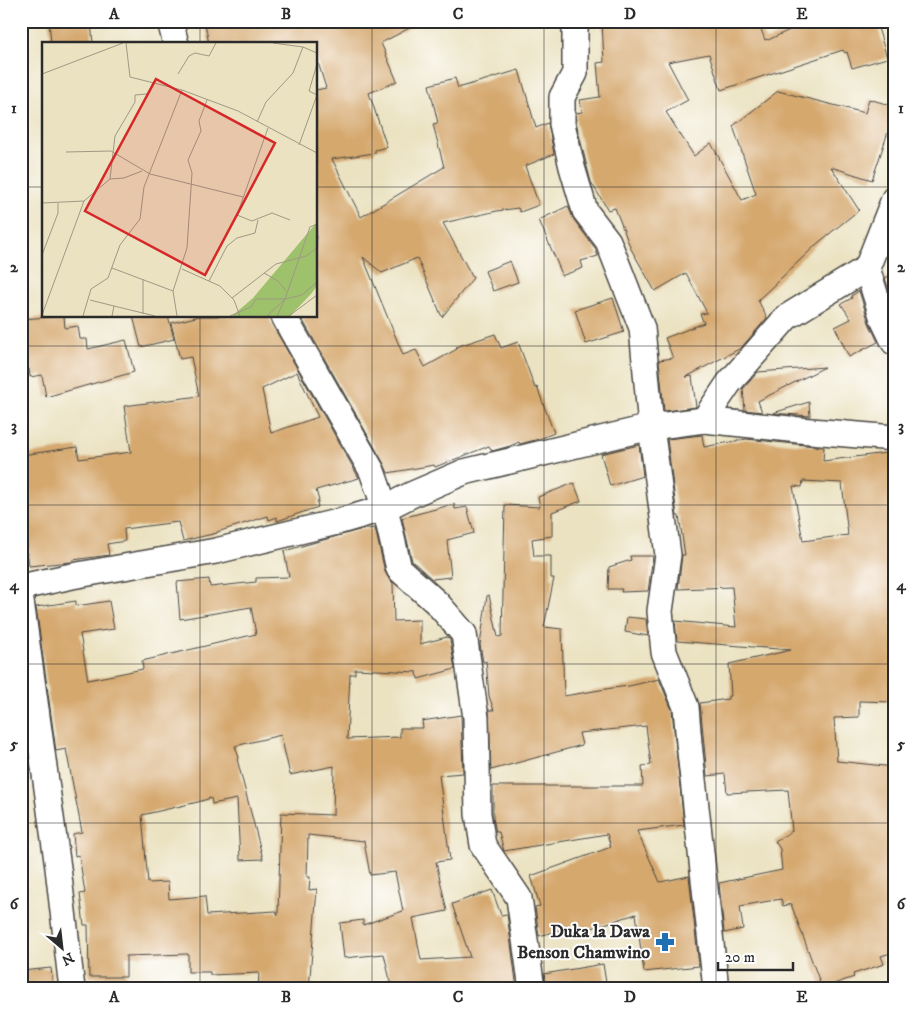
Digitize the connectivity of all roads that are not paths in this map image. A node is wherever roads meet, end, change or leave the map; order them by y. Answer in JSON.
{"nodes":[{"id":1,"x":170,"y":21,"type":"edge"},
{"id":2,"x":577,"y":21,"type":"edge"},
{"id":3,"x":175,"y":42,"type":"edge"},
{"id":4,"x":894,"y":199,"type":"edge"},
{"id":5,"x":867,"y":268,"type":"junction"},
{"id":6,"x":285,"y":318,"type":"edge"},
{"id":7,"x":894,"y":342,"type":"edge"},
{"id":8,"x":704,"y":420,"type":"junction"},
{"id":9,"x":651,"y":427,"type":"junction"},
{"id":10,"x":894,"y":438,"type":"edge"},
{"id":11,"x":385,"y":508,"type":"junction"},
{"id":12,"x":21,"y":587,"type":"edge"},
{"id":13,"x":21,"y":601,"type":"edge"},
{"id":14,"x":72,"y":989,"type":"edge"},
{"id":15,"x":532,"y":989,"type":"edge"},
{"id":16,"x":716,"y":989,"type":"edge"}],
"edges":[{"from":1,"to":3,"type":"street"},
{"from":2,"to":9,"type":"street"},
{"from":4,"to":5,"type":"street"},
{"from":5,"to":7,"type":"street"},
{"from":5,"to":8,"type":"street"},
{"from":6,"to":11,"type":"street"},
{"from":8,"to":9,"type":"street"},
{"from":8,"to":10,"type":"street"},
{"from":9,"to":11,"type":"street"},
{"from":9,"to":16,"type":"street"},
{"from":11,"to":12,"type":"street"},
{"from":11,"to":15,"type":"street"},
{"from":13,"to":14,"type":"street"}]}
